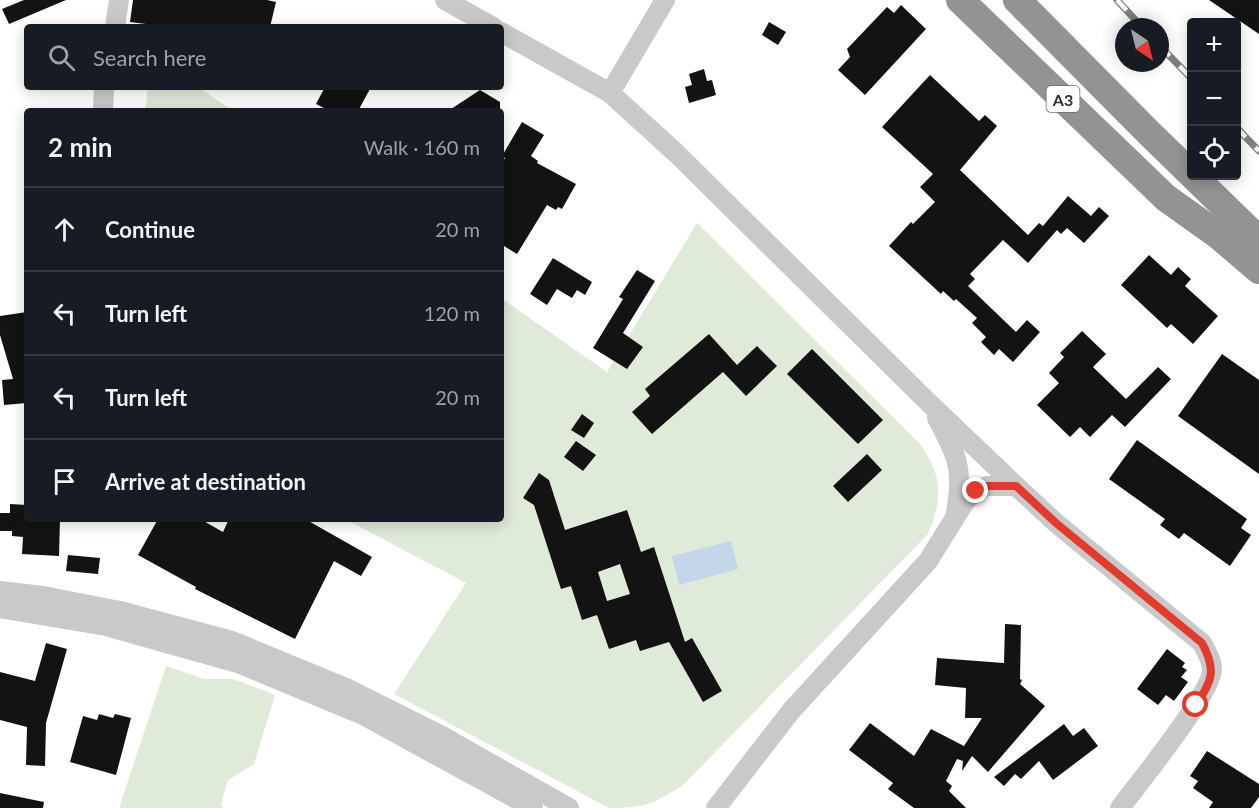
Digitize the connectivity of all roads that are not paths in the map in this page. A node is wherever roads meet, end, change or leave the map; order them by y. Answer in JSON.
{"nodes":[{"id":1,"x":120,"y":0,"type":"edge"},
{"id":2,"x":445,"y":0,"type":"edge"},
{"id":3,"x":666,"y":0,"type":"edge"},
{"id":4,"x":960,"y":0,"type":"edge"},
{"id":5,"x":1017,"y":0,"type":"edge"},
{"id":6,"x":116,"y":24,"type":"edge"},
{"id":7,"x":488,"y":24,"type":"edge"},
{"id":8,"x":504,"y":34,"type":"edge"},
{"id":9,"x":104,"y":90,"type":"edge"},
{"id":10,"x":609,"y":93,"type":"junction"},
{"id":11,"x":103,"y":108,"type":"edge"},
{"id":12,"x":1166,"y":198,"type":"junction"},
{"id":13,"x":1216,"y":200,"type":"junction"},
{"id":14,"x":1259,"y":228,"type":"edge"},
{"id":15,"x":1259,"y":240,"type":"edge"},
{"id":16,"x":1259,"y":270,"type":"edge"},
{"id":17,"x":1259,"y":287,"type":"edge"},
{"id":18,"x":928,"y":402,"type":"junction"},
{"id":19,"x":1016,"y":486,"type":"junction"},
{"id":20,"x":955,"y":517,"type":"junction"},
{"id":21,"x":0,"y":591,"type":"edge"},
{"id":22,"x":0,"y":608,"type":"edge"},
{"id":23,"x":533,"y":808,"type":"edge"},
{"id":24,"x":569,"y":808,"type":"edge"},
{"id":25,"x":716,"y":808,"type":"edge"},
{"id":26,"x":1120,"y":808,"type":"edge"}],
"edges":[{"from":1,"to":6,"type":"street"},
{"from":2,"to":7,"type":"street"},
{"from":3,"to":10,"type":"street"},
{"from":4,"to":12,"type":"highway","number":"A3"},
{"from":5,"to":13,"type":"highway","number":"A3"},
{"from":8,"to":10,"type":"street"},
{"from":9,"to":11,"type":"street"},
{"from":10,"to":18,"type":"street"},
{"from":12,"to":16,"type":"highway","number":"A3"},
{"from":12,"to":17,"type":"highway"},
{"from":13,"to":14,"type":"highway"},
{"from":13,"to":15,"type":"highway","number":"A3"},
{"from":18,"to":19,"type":"street"},
{"from":18,"to":20,"type":"street"},
{"from":19,"to":20,"type":"street"},
{"from":19,"to":26,"type":"street"},
{"from":20,"to":25,"type":"street"},
{"from":21,"to":24,"type":"street"},
{"from":22,"to":23,"type":"street"}]}
